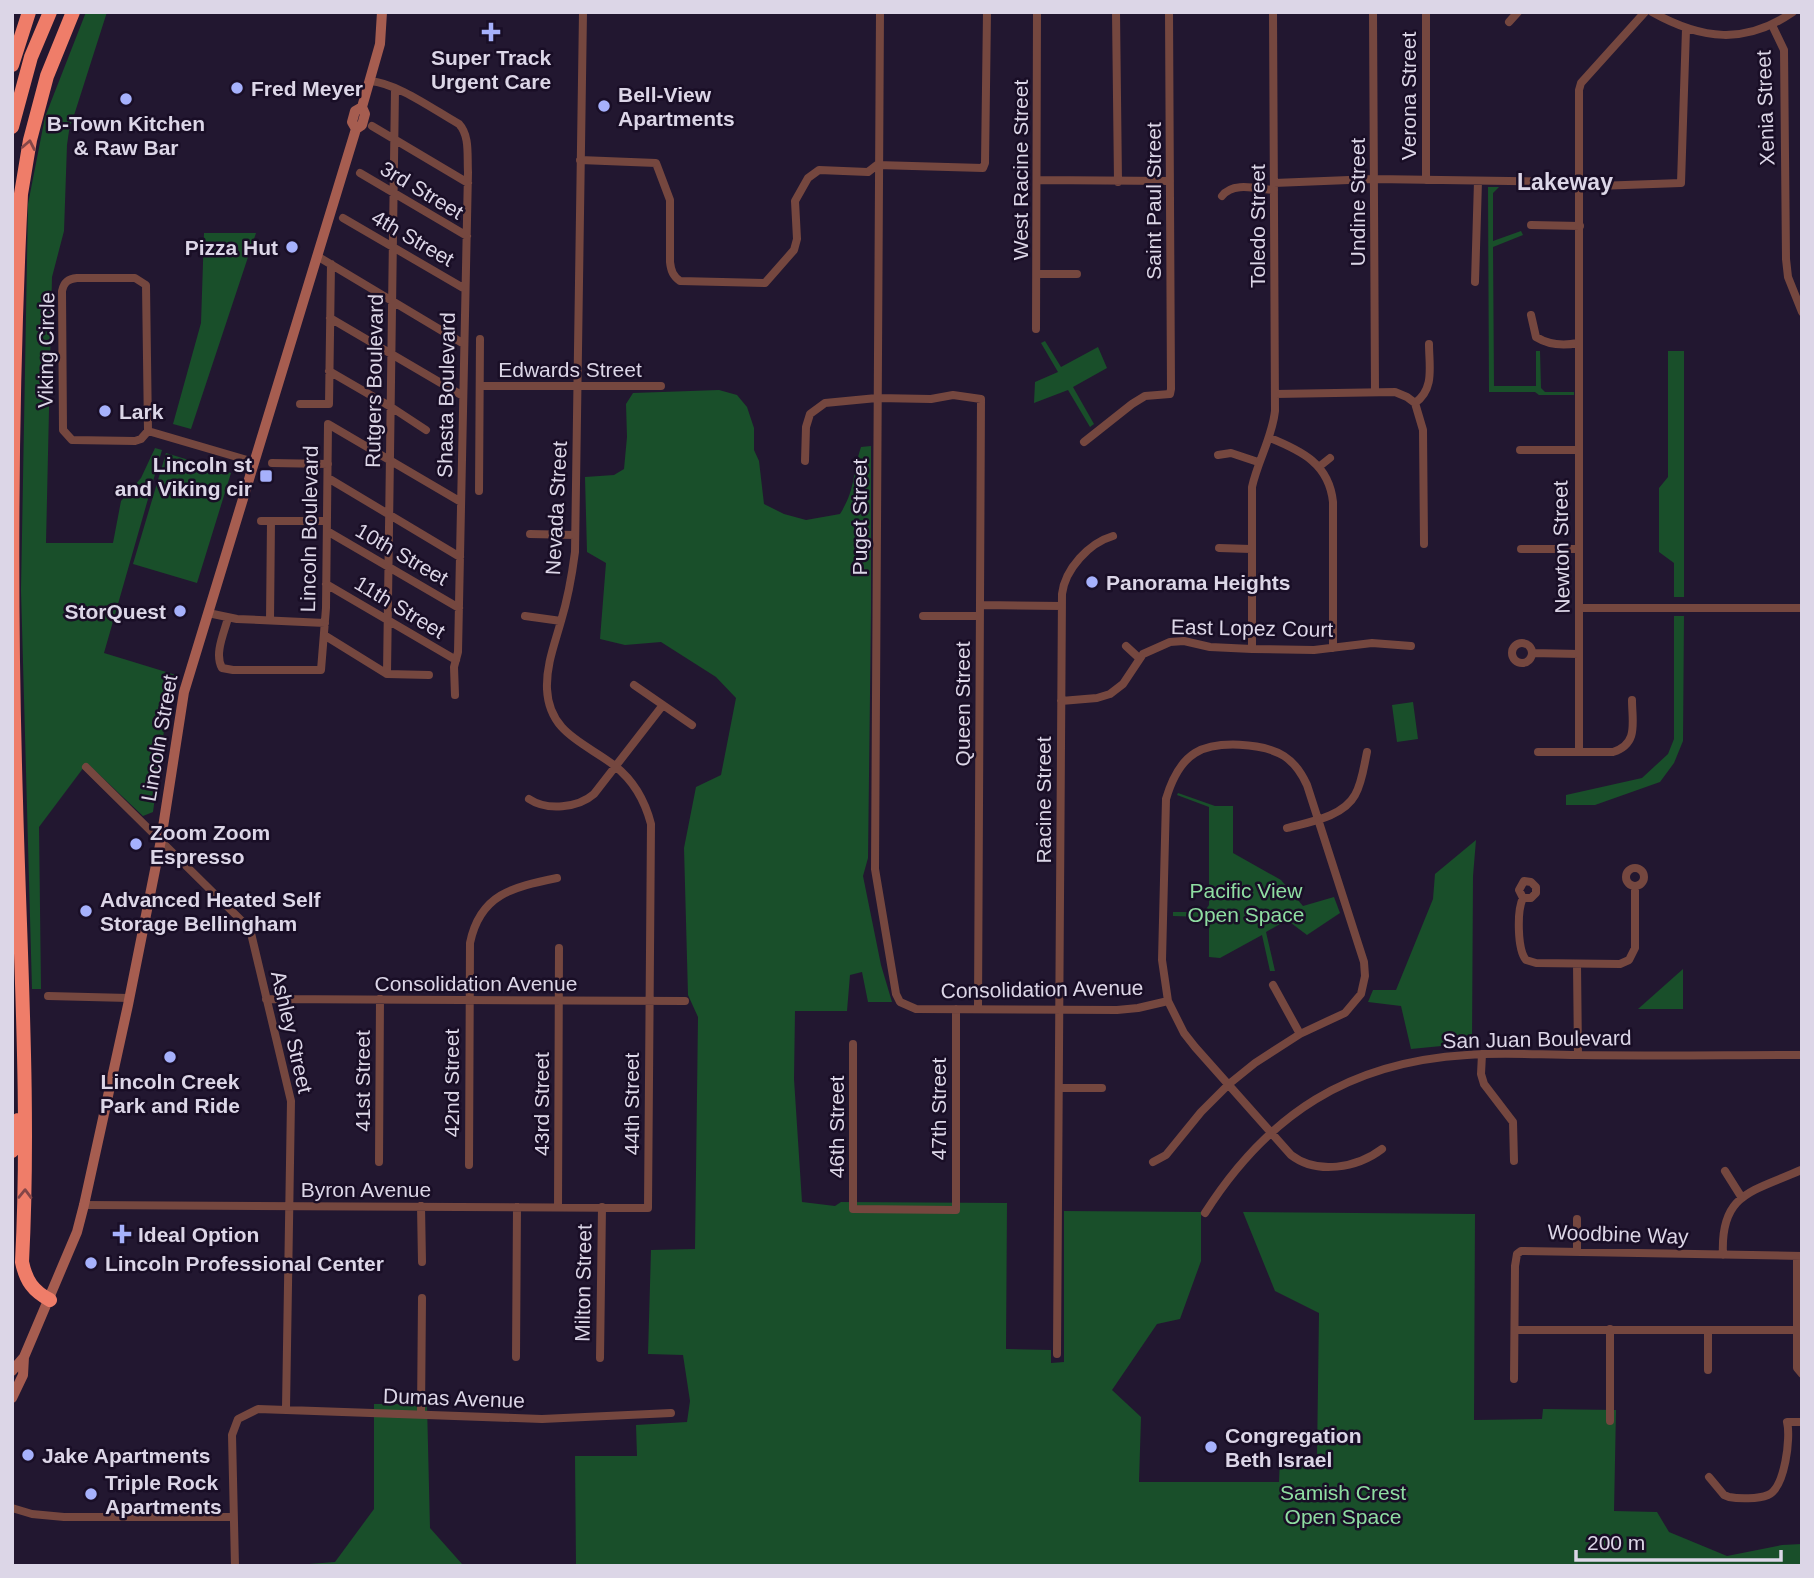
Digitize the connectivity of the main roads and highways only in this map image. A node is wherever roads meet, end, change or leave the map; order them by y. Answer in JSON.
{"nodes":[{"id":1,"x":29,"y":12,"type":"edge"},
{"id":2,"x":50,"y":12,"type":"edge"},
{"id":3,"x":73,"y":12,"type":"edge"},
{"id":4,"x":12,"y":65,"type":"edge"},
{"id":5,"x":12,"y":127,"type":"edge"},
{"id":6,"x":23,"y":1045,"type":"junction"},
{"id":7,"x":12,"y":1152,"type":"edge"},
{"id":8,"x":50,"y":1300,"type":"road end"}],
"edges":[{"from":1,"to":4,"type":"highway"},
{"from":2,"to":5,"type":"highway"},
{"from":6,"to":3,"type":"highway","one_way":true},
{"from":6,"to":7,"type":"highway"},
{"from":8,"to":6,"type":"highway","one_way":true}]}
